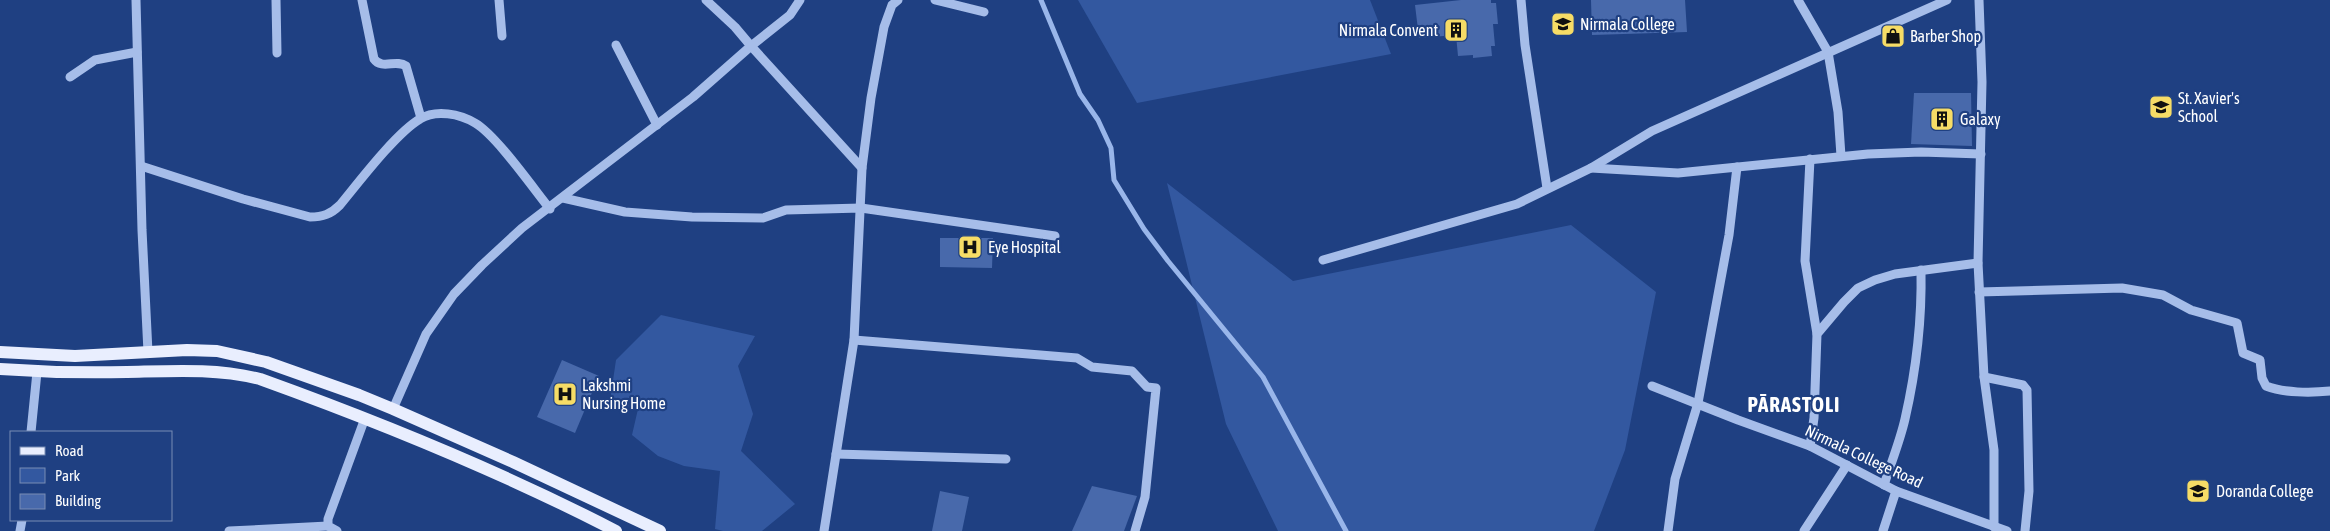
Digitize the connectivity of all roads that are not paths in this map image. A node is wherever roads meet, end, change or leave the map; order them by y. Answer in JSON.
{"nodes":[{"id":1,"x":136,"y":0,"type":"edge"},
{"id":2,"x":276,"y":0,"type":"edge"},
{"id":3,"x":362,"y":0,"type":"edge"},
{"id":4,"x":499,"y":0,"type":"edge"},
{"id":5,"x":706,"y":0,"type":"edge"},
{"id":6,"x":800,"y":0,"type":"edge"},
{"id":7,"x":898,"y":0,"type":"edge"},
{"id":8,"x":935,"y":0,"type":"edge"},
{"id":9,"x":1521,"y":0,"type":"edge"},
{"id":10,"x":1798,"y":0,"type":"edge"},
{"id":11,"x":1947,"y":0,"type":"edge"},
{"id":12,"x":1979,"y":0,"type":"edge"},
{"id":13,"x":984,"y":12,"type":"dead end"},
{"id":14,"x":502,"y":36,"type":"dead end"},
{"id":15,"x":616,"y":46,"type":"dead end"},
{"id":16,"x":751,"y":46,"type":"junction"},
{"id":17,"x":137,"y":52,"type":"junction"},
{"id":18,"x":1828,"y":52,"type":"junction"},
{"id":19,"x":277,"y":53,"type":"dead end"},
{"id":20,"x":70,"y":77,"type":"dead end"},
{"id":21,"x":421,"y":118,"type":"junction"},
{"id":22,"x":657,"y":125,"type":"junction"},
{"id":23,"x":1981,"y":154,"type":"junction"},
{"id":24,"x":1841,"y":156,"type":"junction"},
{"id":25,"x":1810,"y":158,"type":"junction"},
{"id":26,"x":141,"y":166,"type":"junction"},
{"id":27,"x":862,"y":168,"type":"junction"},
{"id":28,"x":1591,"y":168,"type":"junction"},
{"id":29,"x":1738,"y":168,"type":"junction"},
{"id":30,"x":1547,"y":188,"type":"junction"},
{"id":31,"x":563,"y":198,"type":"junction"},
{"id":32,"x":861,"y":208,"type":"junction"},
{"id":33,"x":550,"y":209,"type":"junction"},
{"id":34,"x":1055,"y":236,"type":"dead end"},
{"id":35,"x":1323,"y":260,"type":"dead end"},
{"id":36,"x":1978,"y":263,"type":"junction"},
{"id":37,"x":1921,"y":270,"type":"junction"},
{"id":38,"x":1979,"y":292,"type":"junction"},
{"id":39,"x":1817,"y":334,"type":"junction"},
{"id":40,"x":854,"y":340,"type":"junction"},
{"id":41,"x":0,"y":352,"type":"edge"},
{"id":42,"x":148,"y":352,"type":"junction"},
{"id":43,"x":0,"y":369,"type":"edge"},
{"id":44,"x":37,"y":372,"type":"junction"},
{"id":45,"x":1984,"y":378,"type":"junction"},
{"id":46,"x":1652,"y":386,"type":"dead end"},
{"id":47,"x":2330,"y":391,"type":"edge"},
{"id":48,"x":1698,"y":403,"type":"junction"},
{"id":49,"x":393,"y":410,"type":"junction"},
{"id":50,"x":365,"y":418,"type":"junction"},
{"id":51,"x":31,"y":431,"type":"edge"},
{"id":52,"x":1810,"y":446,"type":"junction"},
{"id":53,"x":836,"y":454,"type":"junction"},
{"id":54,"x":1006,"y":459,"type":"dead end"},
{"id":55,"x":1847,"y":465,"type":"junction"},
{"id":56,"x":1884,"y":485,"type":"junction"},
{"id":57,"x":1896,"y":491,"type":"junction"},
{"id":58,"x":328,"y":526,"type":"junction"},
{"id":59,"x":1994,"y":527,"type":"junction"},
{"id":60,"x":229,"y":531,"type":"edge"},
{"id":61,"x":337,"y":531,"type":"edge"},
{"id":62,"x":616,"y":531,"type":"edge"},
{"id":63,"x":660,"y":531,"type":"edge"},
{"id":64,"x":824,"y":531,"type":"edge"},
{"id":65,"x":1135,"y":531,"type":"edge"},
{"id":66,"x":1668,"y":531,"type":"edge"},
{"id":67,"x":1804,"y":531,"type":"edge"},
{"id":68,"x":1883,"y":531,"type":"edge"},
{"id":69,"x":2007,"y":531,"type":"edge"},
{"id":70,"x":2025,"y":531,"type":"edge"}],
"edges":[{"from":1,"to":17,"type":"street"},
{"from":2,"to":19,"type":"street"},
{"from":3,"to":21,"type":"street"},
{"from":4,"to":14,"type":"street"},
{"from":5,"to":16,"type":"street"},
{"from":6,"to":16,"type":"street"},
{"from":7,"to":27,"type":"street"},
{"from":8,"to":13,"type":"street"},
{"from":9,"to":30,"type":"street"},
{"from":10,"to":18,"type":"street"},
{"from":11,"to":18,"type":"street"},
{"from":12,"to":23,"type":"street"},
{"from":15,"to":22,"type":"street"},
{"from":16,"to":22,"type":"street"},
{"from":16,"to":27,"type":"street"},
{"from":17,"to":20,"type":"street"},
{"from":17,"to":26,"type":"street"},
{"from":18,"to":24,"type":"street"},
{"from":18,"to":28,"type":"street"},
{"from":21,"to":26,"type":"street"},
{"from":21,"to":33,"type":"street"},
{"from":22,"to":31,"type":"street"},
{"from":23,"to":24,"type":"street"},
{"from":23,"to":36,"type":"street"},
{"from":24,"to":25,"type":"street"},
{"from":25,"to":29,"type":"street"},
{"from":25,"to":39,"type":"street"},
{"from":26,"to":42,"type":"street"},
{"from":27,"to":32,"type":"street"},
{"from":28,"to":29,"type":"street"},
{"from":28,"to":30,"type":"street"},
{"from":29,"to":48,"type":"street"},
{"from":30,"to":35,"type":"street"},
{"from":31,"to":32,"type":"street"},
{"from":31,"to":33,"type":"street"},
{"from":32,"to":34,"type":"street"},
{"from":32,"to":40,"type":"street"},
{"from":33,"to":49,"type":"street"},
{"from":36,"to":37,"type":"street"},
{"from":36,"to":38,"type":"street"},
{"from":37,"to":39,"type":"street"},
{"from":37,"to":56,"type":"street"},
{"from":38,"to":45,"type":"street"},
{"from":38,"to":47,"type":"street"},
{"from":39,"to":52,"type":"street"},
{"from":40,"to":53,"type":"street"},
{"from":40,"to":65,"type":"street"},
{"from":41,"to":42,"type":"main road"},
{"from":42,"to":49,"type":"main road"},
{"from":43,"to":44,"type":"main road"},
{"from":44,"to":50,"type":"main road"},
{"from":44,"to":51,"type":"street"},
{"from":45,"to":59,"type":"street"},
{"from":45,"to":70,"type":"street"},
{"from":46,"to":48,"type":"street","name":"Nirmala College Road"},
{"from":48,"to":52,"type":"street","name":"Nirmala College Road"},
{"from":48,"to":66,"type":"street"},
{"from":49,"to":63,"type":"main road"},
{"from":50,"to":58,"type":"street"},
{"from":50,"to":62,"type":"main road"},
{"from":52,"to":55,"type":"street","name":"Nirmala College Road"},
{"from":53,"to":54,"type":"street"},
{"from":53,"to":64,"type":"street"},
{"from":55,"to":56,"type":"street","name":"Nirmala College Road"},
{"from":55,"to":67,"type":"street"},
{"from":56,"to":57,"type":"street","name":"Nirmala College Road"},
{"from":57,"to":59,"type":"street","name":"Nirmala College Road"},
{"from":57,"to":68,"type":"street"},
{"from":58,"to":60,"type":"street"},
{"from":58,"to":61,"type":"street"},
{"from":59,"to":69,"type":"street","name":"Nirmala College Road"}]}
